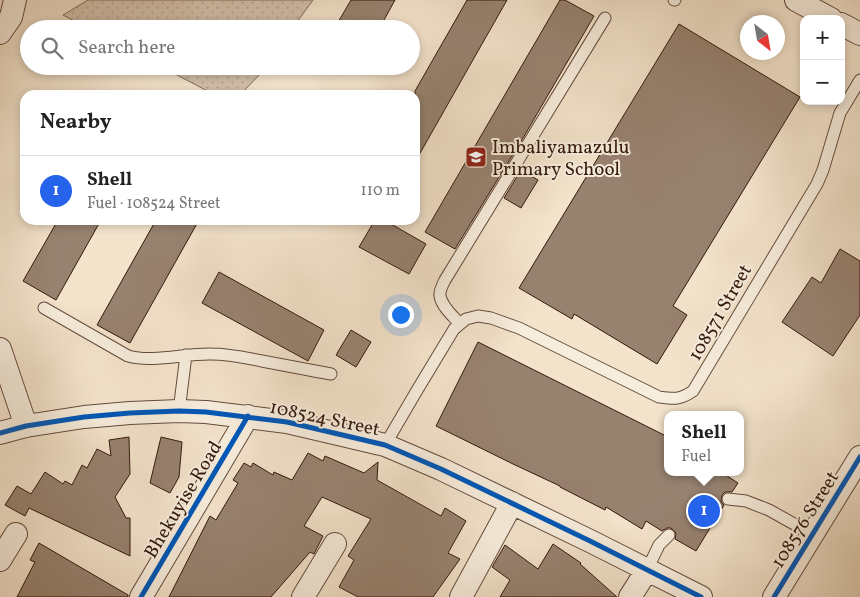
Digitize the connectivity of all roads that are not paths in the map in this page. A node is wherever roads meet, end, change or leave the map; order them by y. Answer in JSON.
{"nodes":[{"id":1,"x":15,"y":0,"type":"edge"},
{"id":2,"x":796,"y":0,"type":"edge"},
{"id":3,"x":824,"y":15,"type":"edge"},
{"id":4,"x":606,"y":18,"type":"dead end"},
{"id":5,"x":845,"y":26,"type":"edge"},
{"id":6,"x":0,"y":33,"type":"edge"},
{"id":7,"x":860,"y":34,"type":"edge"},
{"id":8,"x":860,"y":80,"type":"edge"},
{"id":9,"x":44,"y":308,"type":"dead end"},
{"id":10,"x":460,"y":324,"type":"junction"},
{"id":11,"x":0,"y":349,"type":"edge"},
{"id":12,"x":186,"y":355,"type":"junction"},
{"id":13,"x":331,"y":374,"type":"dead end"},
{"id":14,"x":179,"y":411,"type":"junction"},
{"id":15,"x":248,"y":416,"type":"junction"},
{"id":16,"x":26,"y":426,"type":"junction"},
{"id":17,"x":0,"y":433,"type":"edge"},
{"id":18,"x":385,"y":445,"type":"junction"},
{"id":19,"x":860,"y":457,"type":"edge"},
{"id":20,"x":728,"y":499,"type":"dead end"},
{"id":21,"x":512,"y":503,"type":"junction"},
{"id":22,"x":16,"y":534,"type":"dead end"},
{"id":23,"x":812,"y":534,"type":"junction"},
{"id":24,"x":669,"y":535,"type":"dead end"},
{"id":25,"x":335,"y":544,"type":"dead end"},
{"id":26,"x":0,"y":560,"type":"edge"},
{"id":27,"x":646,"y":570,"type":"junction"},
{"id":28,"x":141,"y":597,"type":"edge"},
{"id":29,"x":303,"y":597,"type":"edge"},
{"id":30,"x":461,"y":597,"type":"edge"},
{"id":31,"x":630,"y":597,"type":"edge"},
{"id":32,"x":701,"y":597,"type":"edge"},
{"id":33,"x":774,"y":597,"type":"edge"}],
"edges":[{"from":1,"to":6,"type":"street"},
{"from":2,"to":3,"type":"street"},
{"from":4,"to":10,"type":"lane"},
{"from":5,"to":7,"type":"street"},
{"from":8,"to":10,"type":"lane","name":"108571 Street"},
{"from":9,"to":12,"type":"lane"},
{"from":10,"to":18,"type":"lane"},
{"from":11,"to":16,"type":"street"},
{"from":12,"to":13,"type":"lane"},
{"from":12,"to":14,"type":"lane"},
{"from":14,"to":15,"type":"street","name":"108524 Street"},
{"from":14,"to":16,"type":"street","name":"108524 Street"},
{"from":15,"to":18,"type":"street","name":"108524 Street"},
{"from":15,"to":28,"type":"street","name":"Bhekuyise Road"},
{"from":16,"to":17,"type":"street","name":"108524 Street"},
{"from":18,"to":21,"type":"street","name":"108524 Street"},
{"from":19,"to":23,"type":"street","name":"108576 Street"},
{"from":20,"to":23,"type":"lane"},
{"from":21,"to":27,"type":"street","name":"108524 Street"},
{"from":21,"to":30,"type":"street"},
{"from":22,"to":26,"type":"street"},
{"from":23,"to":33,"type":"street","name":"108576 Street"},
{"from":24,"to":27,"type":"lane"},
{"from":25,"to":29,"type":"street"},
{"from":27,"to":31,"type":"street"},
{"from":27,"to":32,"type":"street","name":"108524 Street"}]}
